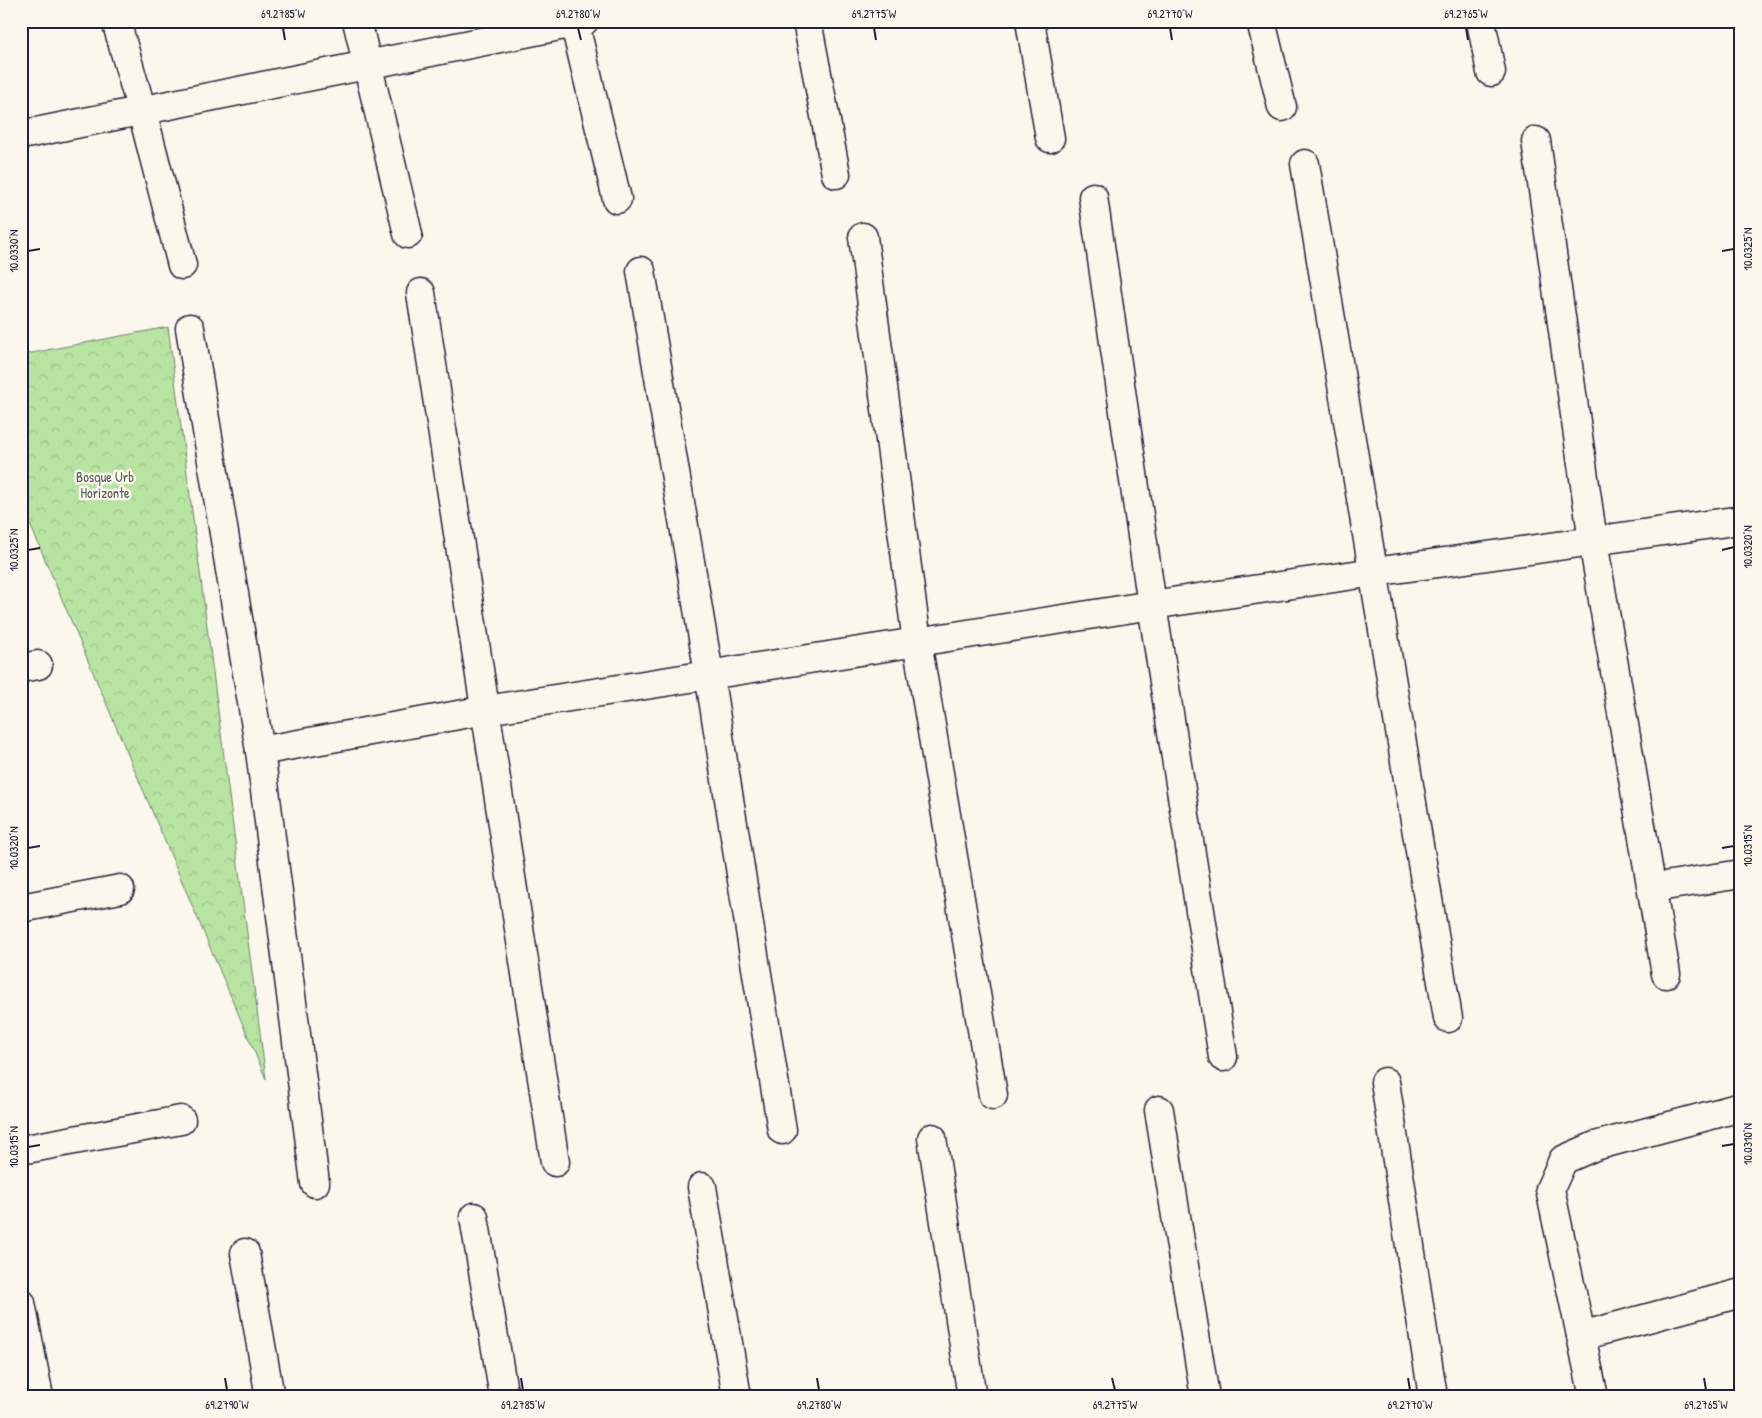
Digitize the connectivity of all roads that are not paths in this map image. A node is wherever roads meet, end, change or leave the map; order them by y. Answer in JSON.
{"nodes":[{"id":1,"x":116,"y":21,"type":"edge"},
{"id":2,"x":357,"y":21,"type":"edge"},
{"id":3,"x":807,"y":21,"type":"edge"},
{"id":4,"x":1030,"y":21,"type":"edge"},
{"id":5,"x":1261,"y":21,"type":"edge"},
{"id":6,"x":1481,"y":21,"type":"edge"},
{"id":7,"x":578,"y":22,"type":"edge"},
{"id":8,"x":367,"y":65,"type":"junction"},
{"id":9,"x":1492,"y":72,"type":"dead end"},
{"id":10,"x":1282,"y":107,"type":"dead end"},
{"id":11,"x":142,"y":111,"type":"junction"},
{"id":12,"x":21,"y":135,"type":"edge"},
{"id":13,"x":1050,"y":138,"type":"dead end"},
{"id":14,"x":1536,"y":141,"type":"dead end"},
{"id":15,"x":1305,"y":164,"type":"dead end"},
{"id":16,"x":836,"y":174,"type":"dead end"},
{"id":17,"x":1094,"y":197,"type":"dead end"},
{"id":18,"x":617,"y":199,"type":"dead end"},
{"id":19,"x":408,"y":234,"type":"dead end"},
{"id":20,"x":863,"y":237,"type":"dead end"},
{"id":21,"x":182,"y":265,"type":"dead end"},
{"id":22,"x":642,"y":271,"type":"dead end"},
{"id":23,"x":421,"y":292,"type":"dead end"},
{"id":24,"x":190,"y":328,"type":"dead end"},
{"id":25,"x":1741,"y":520,"type":"edge"},
{"id":26,"x":1593,"y":541,"type":"junction"},
{"id":27,"x":1374,"y":572,"type":"junction"},
{"id":28,"x":1152,"y":605,"type":"junction"},
{"id":29,"x":917,"y":642,"type":"junction"},
{"id":30,"x":709,"y":674,"type":"junction"},
{"id":31,"x":486,"y":710,"type":"junction"},
{"id":32,"x":260,"y":751,"type":"junction"},
{"id":33,"x":1741,"y":874,"type":"edge"},
{"id":34,"x":1652,"y":888,"type":"junction"},
{"id":35,"x":120,"y":889,"type":"dead end"},
{"id":36,"x":21,"y":908,"type":"edge"},
{"id":37,"x":1666,"y":974,"type":"dead end"},
{"id":38,"x":1448,"y":1018,"type":"dead end"},
{"id":39,"x":1222,"y":1057,"type":"dead end"},
{"id":40,"x":1385,"y":1082,"type":"dead end"},
{"id":41,"x":993,"y":1095,"type":"dead end"},
{"id":42,"x":1741,"y":1107,"type":"edge"},
{"id":43,"x":1158,"y":1110,"type":"dead end"},
{"id":44,"x":181,"y":1120,"type":"dead end"},
{"id":45,"x":782,"y":1130,"type":"dead end"},
{"id":46,"x":932,"y":1138,"type":"dead end"},
{"id":47,"x":21,"y":1150,"type":"edge"},
{"id":48,"x":556,"y":1162,"type":"dead end"},
{"id":49,"x":315,"y":1183,"type":"dead end"},
{"id":50,"x":702,"y":1187,"type":"dead end"},
{"id":51,"x":474,"y":1217,"type":"dead end"},
{"id":52,"x":246,"y":1253,"type":"dead end"},
{"id":53,"x":1741,"y":1293,"type":"edge"},
{"id":54,"x":21,"y":1303,"type":"edge"},
{"id":55,"x":1580,"y":1336,"type":"junction"},
{"id":56,"x":39,"y":1397,"type":"edge"},
{"id":57,"x":270,"y":1397,"type":"edge"},
{"id":58,"x":504,"y":1397,"type":"edge"},
{"id":59,"x":736,"y":1397,"type":"edge"},
{"id":60,"x":972,"y":1397,"type":"edge"},
{"id":61,"x":1205,"y":1397,"type":"edge"},
{"id":62,"x":1433,"y":1397,"type":"edge"},
{"id":63,"x":1594,"y":1397,"type":"edge"}],
"edges":[{"from":1,"to":11,"type":"street"},
{"from":2,"to":8,"type":"street"},
{"from":3,"to":16,"type":"street"},
{"from":4,"to":13,"type":"street"},
{"from":5,"to":10,"type":"street"},
{"from":6,"to":9,"type":"street"},
{"from":7,"to":8,"type":"street"},
{"from":7,"to":18,"type":"street"},
{"from":8,"to":11,"type":"street"},
{"from":8,"to":19,"type":"street"},
{"from":11,"to":12,"type":"street"},
{"from":11,"to":21,"type":"street"},
{"from":14,"to":26,"type":"street"},
{"from":15,"to":27,"type":"street"},
{"from":17,"to":28,"type":"street"},
{"from":20,"to":29,"type":"street"},
{"from":22,"to":30,"type":"street"},
{"from":23,"to":31,"type":"street"},
{"from":24,"to":32,"type":"street"},
{"from":25,"to":26,"type":"street"},
{"from":26,"to":27,"type":"street"},
{"from":26,"to":34,"type":"street"},
{"from":27,"to":28,"type":"street"},
{"from":27,"to":38,"type":"street"},
{"from":28,"to":29,"type":"street"},
{"from":28,"to":39,"type":"street"},
{"from":29,"to":30,"type":"street"},
{"from":29,"to":41,"type":"street"},
{"from":30,"to":31,"type":"street"},
{"from":30,"to":45,"type":"street"},
{"from":31,"to":32,"type":"street"},
{"from":31,"to":48,"type":"street"},
{"from":32,"to":49,"type":"street"},
{"from":33,"to":34,"type":"street"},
{"from":34,"to":37,"type":"street"},
{"from":35,"to":36,"type":"street"},
{"from":40,"to":62,"type":"street"},
{"from":42,"to":55,"type":"street"},
{"from":43,"to":61,"type":"street"},
{"from":44,"to":47,"type":"street"},
{"from":46,"to":60,"type":"street"},
{"from":50,"to":59,"type":"street"},
{"from":51,"to":58,"type":"street"},
{"from":52,"to":57,"type":"street"},
{"from":53,"to":55,"type":"street"},
{"from":54,"to":56,"type":"street"},
{"from":55,"to":63,"type":"street"}]}
